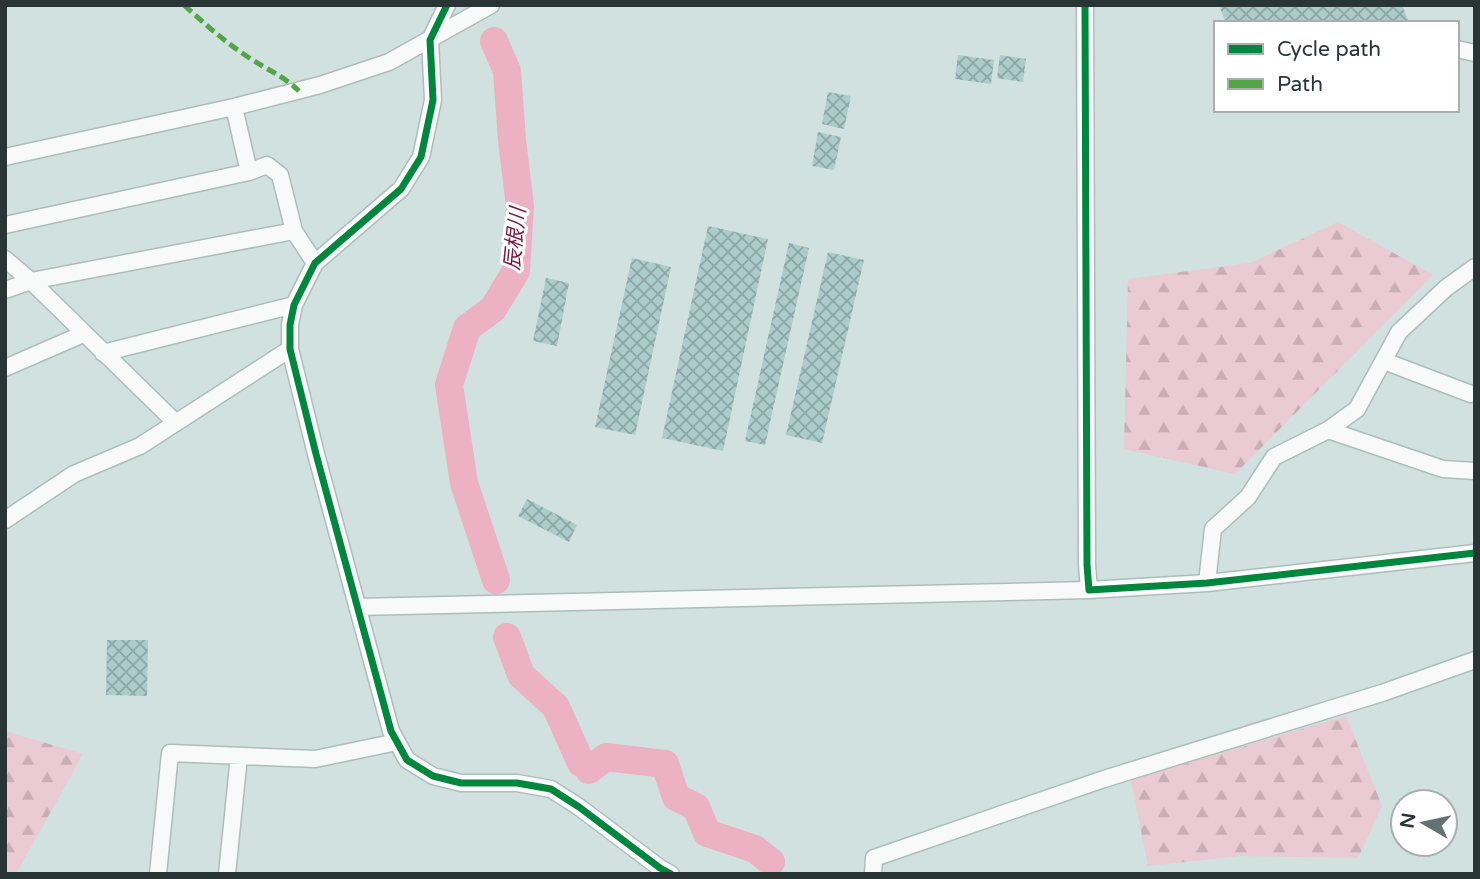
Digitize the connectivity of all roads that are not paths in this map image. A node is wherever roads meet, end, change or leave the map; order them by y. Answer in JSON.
{"nodes":[{"id":1,"x":447,"y":5,"type":"edge"},
{"id":2,"x":491,"y":5,"type":"edge"},
{"id":3,"x":1085,"y":5,"type":"edge"},
{"id":4,"x":430,"y":40,"type":"junction"},
{"id":5,"x":234,"y":107,"type":"junction"},
{"id":6,"x":5,"y":156,"type":"edge"},
{"id":7,"x":248,"y":172,"type":"junction"},
{"id":8,"x":5,"y":225,"type":"edge"},
{"id":9,"x":294,"y":231,"type":"junction"},
{"id":10,"x":5,"y":259,"type":"edge"},
{"id":11,"x":315,"y":263,"type":"junction"},
{"id":12,"x":1475,"y":267,"type":"edge"},
{"id":13,"x":32,"y":281,"type":"junction"},
{"id":14,"x":5,"y":290,"type":"edge"},
{"id":15,"x":295,"y":304,"type":"junction"},
{"id":16,"x":83,"y":334,"type":"junction"},
{"id":17,"x":290,"y":349,"type":"junction"},
{"id":18,"x":103,"y":353,"type":"junction"},
{"id":19,"x":1384,"y":361,"type":"junction"},
{"id":20,"x":5,"y":368,"type":"edge"},
{"id":21,"x":1471,"y":394,"type":"dead end"},
{"id":22,"x":176,"y":423,"type":"junction"},
{"id":23,"x":1328,"y":430,"type":"junction"},
{"id":24,"x":1475,"y":471,"type":"edge"},
{"id":25,"x":5,"y":520,"type":"edge"},
{"id":26,"x":1475,"y":553,"type":"edge"},
{"id":27,"x":1206,"y":583,"type":"junction"},
{"id":28,"x":1089,"y":590,"type":"junction"},
{"id":29,"x":357,"y":607,"type":"junction"},
{"id":30,"x":1475,"y":660,"type":"edge"},
{"id":31,"x":397,"y":742,"type":"junction"},
{"id":32,"x":239,"y":756,"type":"junction"},
{"id":33,"x":158,"y":874,"type":"edge"},
{"id":34,"x":227,"y":874,"type":"edge"},
{"id":35,"x":671,"y":874,"type":"edge"},
{"id":36,"x":873,"y":874,"type":"edge"}],
"edges":[{"from":1,"to":4,"type":"street"},
{"from":2,"to":4,"type":"street"},
{"from":3,"to":28,"type":"street"},
{"from":4,"to":5,"type":"street"},
{"from":4,"to":11,"type":"street"},
{"from":5,"to":6,"type":"street"},
{"from":5,"to":7,"type":"street"},
{"from":7,"to":8,"type":"street"},
{"from":7,"to":9,"type":"street"},
{"from":9,"to":11,"type":"street"},
{"from":9,"to":13,"type":"street"},
{"from":10,"to":13,"type":"street"},
{"from":11,"to":15,"type":"street"},
{"from":12,"to":19,"type":"street"},
{"from":13,"to":14,"type":"street"},
{"from":13,"to":16,"type":"street"},
{"from":15,"to":17,"type":"street"},
{"from":15,"to":18,"type":"street"},
{"from":16,"to":18,"type":"street"},
{"from":16,"to":20,"type":"street"},
{"from":17,"to":22,"type":"street"},
{"from":17,"to":29,"type":"street"},
{"from":18,"to":22,"type":"street"},
{"from":19,"to":21,"type":"street"},
{"from":19,"to":23,"type":"street"},
{"from":22,"to":25,"type":"street"},
{"from":23,"to":24,"type":"street"},
{"from":23,"to":27,"type":"street"},
{"from":26,"to":27,"type":"street"},
{"from":27,"to":28,"type":"street"},
{"from":28,"to":29,"type":"street"},
{"from":29,"to":31,"type":"street"},
{"from":30,"to":36,"type":"street"},
{"from":31,"to":32,"type":"street"},
{"from":31,"to":35,"type":"street"},
{"from":32,"to":33,"type":"street"},
{"from":32,"to":34,"type":"street"}]}
